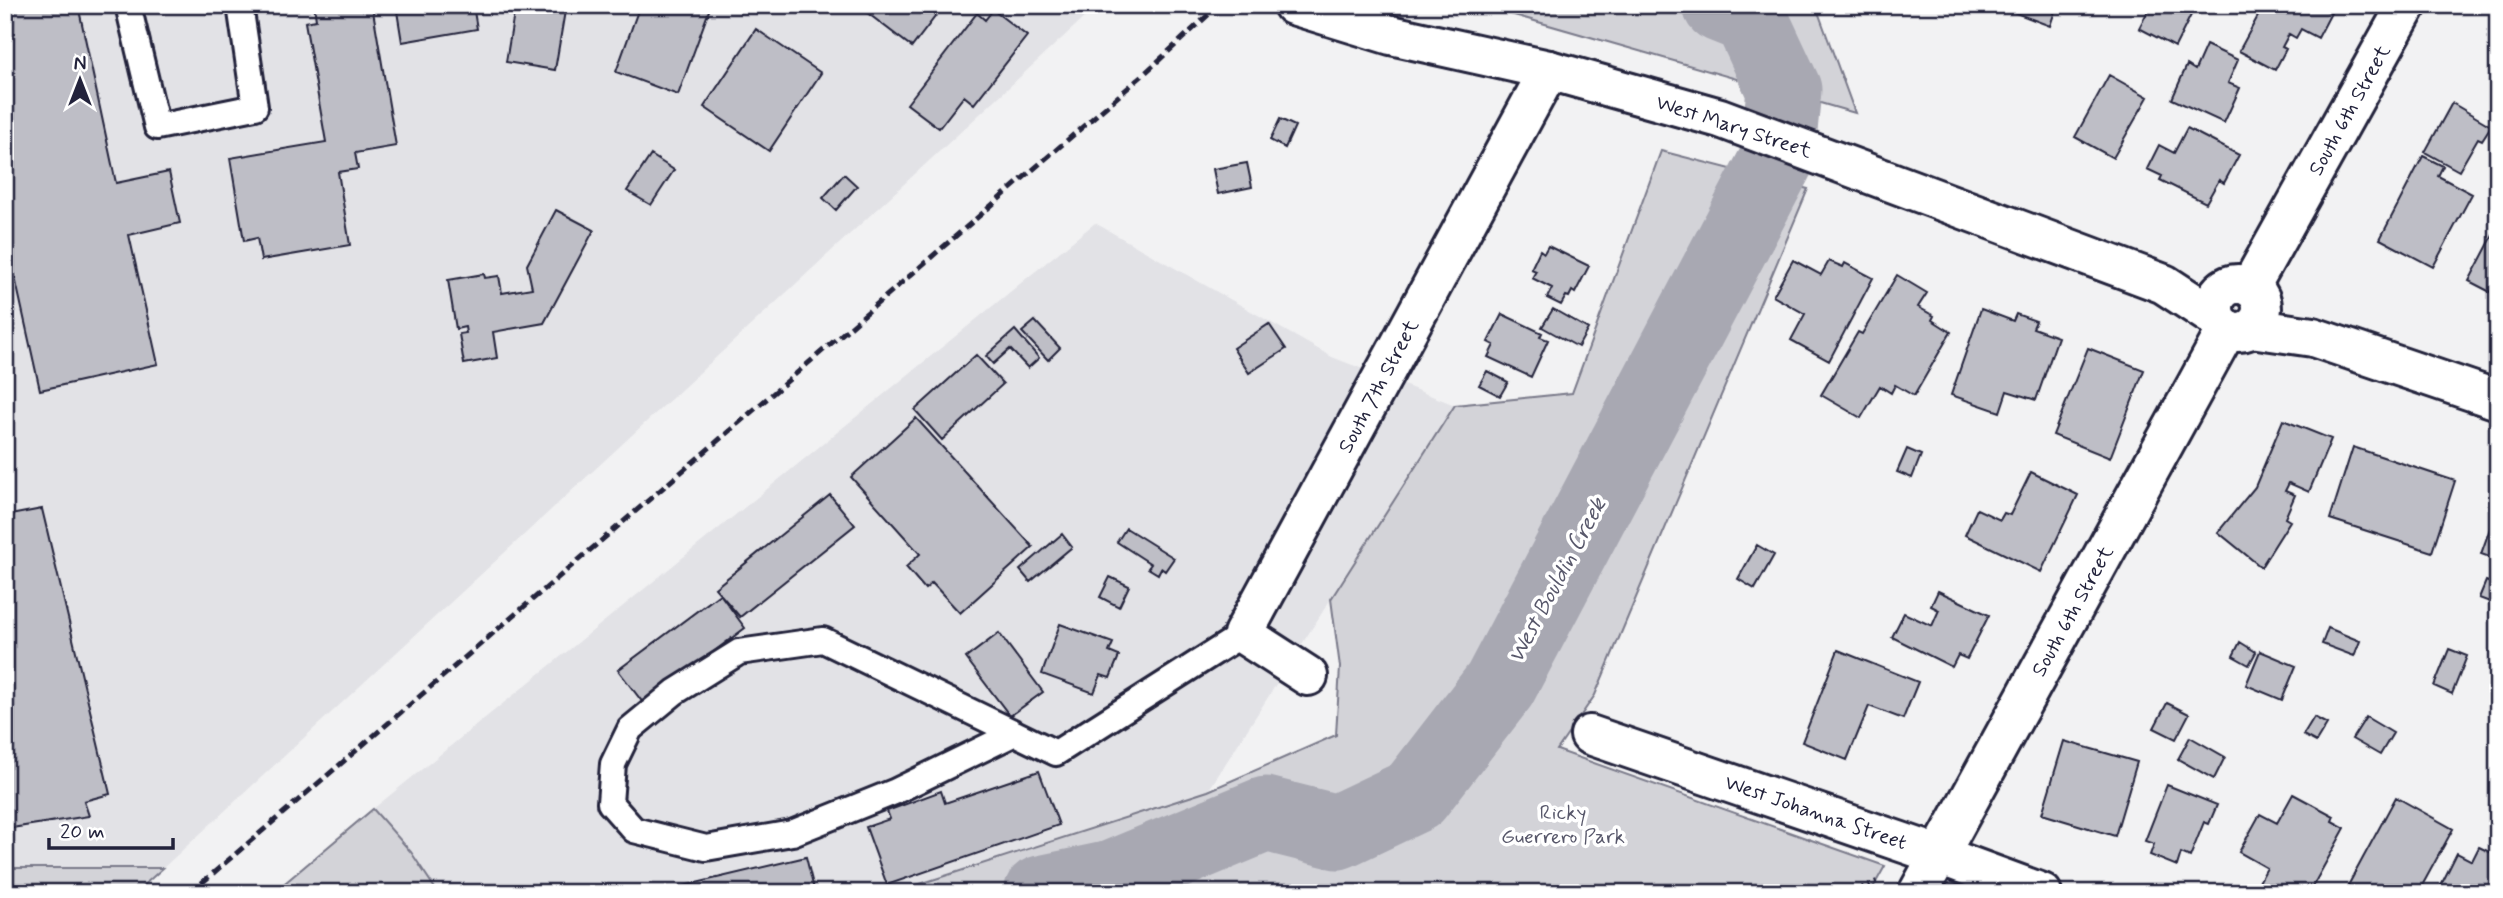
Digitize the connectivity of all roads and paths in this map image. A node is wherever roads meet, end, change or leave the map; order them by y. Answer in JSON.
{"nodes":[{"id":1,"x":128,"y":5,"type":"edge"},
{"id":2,"x":240,"y":5,"type":"edge"},
{"id":3,"x":1293,"y":5,"type":"edge"},
{"id":4,"x":2407,"y":5,"type":"edge"},
{"id":5,"x":1549,"y":69,"type":"junction"},
{"id":6,"x":2238,"y":309,"type":"junction"},
{"id":7,"x":2498,"y":400,"type":"edge"},
{"id":8,"x":1243,"y":634,"type":"junction"},
{"id":9,"x":1308,"y":676,"type":"dead end"},
{"id":10,"x":1015,"y":733,"type":"junction"},
{"id":11,"x":1590,"y":735,"type":"dead end"},
{"id":12,"x":1939,"y":855,"type":"junction"},
{"id":13,"x":1904,"y":884,"type":"edge"},
{"id":14,"x":1849,"y":893,"type":"edge"},
{"id":15,"x":2042,"y":893,"type":"edge"}],
"edges":[{"from":1,"to":2,"type":"lane"},
{"from":3,"to":5,"type":"street","name":"West Mary Street"},
{"from":4,"to":6,"type":"street","name":"South 6th Street"},
{"from":5,"to":6,"type":"street","name":"West Mary Street"},
{"from":5,"to":8,"type":"street","name":"South 7th Street"},
{"from":6,"to":7,"type":"street","name":"West Mary Street"},
{"from":6,"to":12,"type":"street","name":"South 6th Street"},
{"from":8,"to":9,"type":"street"},
{"from":8,"to":10,"type":"lane"},
{"from":10,"to":10,"type":"lane"},
{"from":11,"to":12,"type":"street","name":"West Johanna Street"},
{"from":12,"to":13,"type":"street","name":"South 6th Street"},
{"from":12,"to":15,"type":"street","name":"West Johanna Street"},
{"from":13,"to":14,"type":"path"}]}
